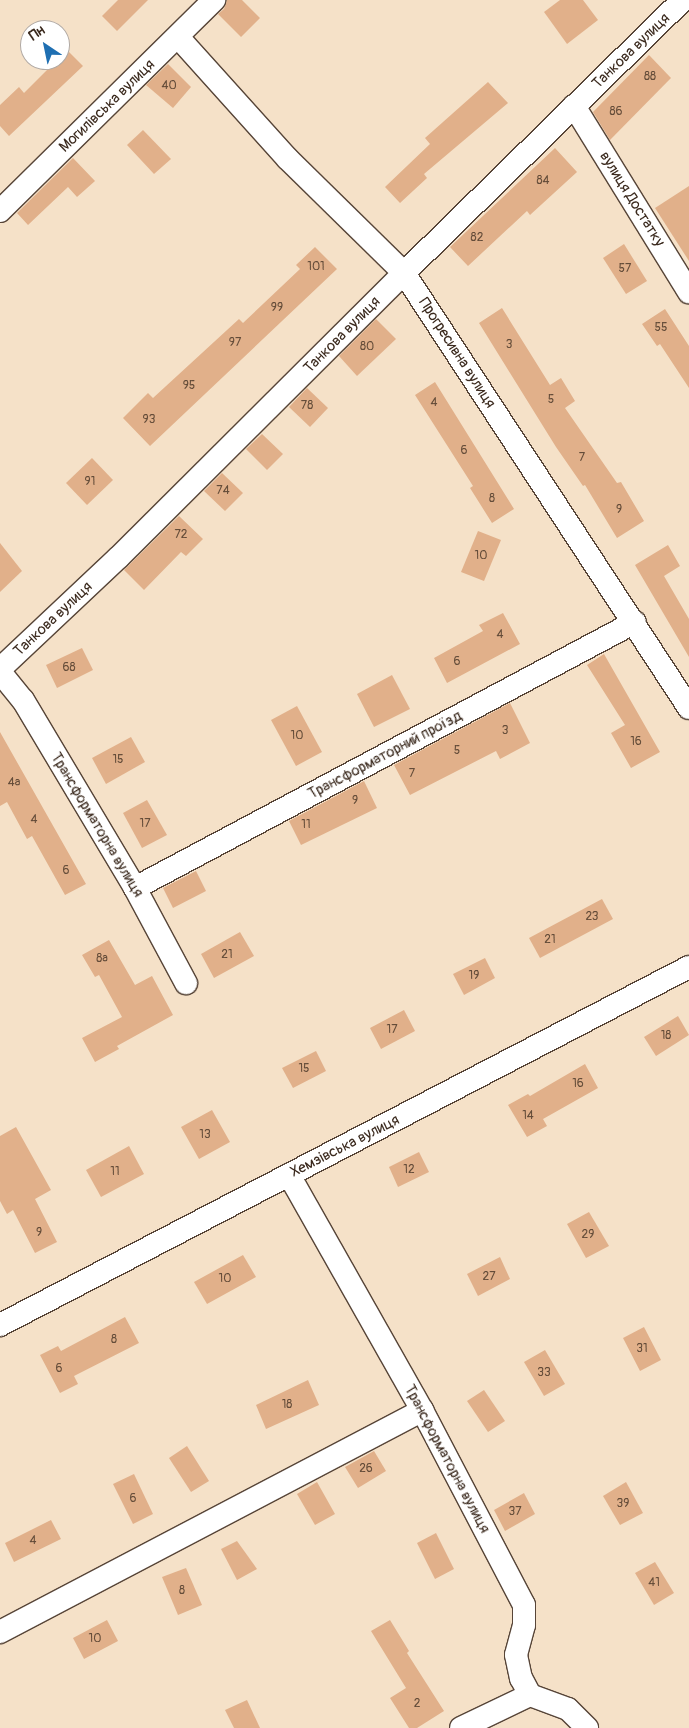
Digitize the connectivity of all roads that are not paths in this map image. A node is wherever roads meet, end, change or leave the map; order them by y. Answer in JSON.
{"nodes":[{"id":1,"x":214,"y":0,"type":"edge"},
{"id":2,"x":683,"y":0,"type":"edge"},
{"id":3,"x":178,"y":37,"type":"junction"},
{"id":4,"x":574,"y":106,"type":"junction"},
{"id":5,"x":0,"y":211,"type":"edge"},
{"id":6,"x":404,"y":273,"type":"junction"},
{"id":7,"x":689,"y":292,"type":"edge"},
{"id":8,"x":635,"y":622,"type":"junction"},
{"id":9,"x":0,"y":671,"type":"edge"},
{"id":10,"x":689,"y":708,"type":"edge"},
{"id":11,"x":135,"y":888,"type":"junction"},
{"id":12,"x":689,"y":967,"type":"edge"},
{"id":13,"x":186,"y":983,"type":"dead end"},
{"id":14,"x":289,"y":1175,"type":"junction"},
{"id":15,"x":0,"y":1325,"type":"edge"},
{"id":16,"x":422,"y":1410,"type":"junction"},
{"id":17,"x":0,"y":1632,"type":"edge"},
{"id":18,"x":530,"y":1695,"type":"junction"},
{"id":19,"x":461,"y":1728,"type":"edge"},
{"id":20,"x":587,"y":1728,"type":"edge"}],
"edges":[{"from":1,"to":3,"type":"street","name":"Могилівська вулиця"},
{"from":2,"to":4,"type":"street","name":"Танкова вулиця"},
{"from":3,"to":5,"type":"street","name":"Могилівська вулиця"},
{"from":3,"to":6,"type":"street","name":"Прогресивна вулиця"},
{"from":4,"to":6,"type":"street","name":"Танкова вулиця"},
{"from":4,"to":7,"type":"street","name":"вулиця Достатку"},
{"from":6,"to":8,"type":"street","name":"Прогресивна вулиця"},
{"from":6,"to":9,"type":"street","name":"Танкова вулиця"},
{"from":8,"to":10,"type":"street","name":"Прогресивна вулиця"},
{"from":8,"to":11,"type":"street","name":"Трансформаторний проїзд"},
{"from":9,"to":11,"type":"street","name":"Трансформаторна вулиця"},
{"from":11,"to":13,"type":"street","name":"Трансформаторна вулиця"},
{"from":12,"to":14,"type":"street","name":"Хемзівська вулиця"},
{"from":14,"to":15,"type":"street","name":"Хемзівська вулиця"},
{"from":14,"to":16,"type":"street","name":"Трансформаторна вулиця"},
{"from":16,"to":17,"type":"street"},
{"from":16,"to":18,"type":"street","name":"Трансформаторна вулиця"},
{"from":18,"to":19,"type":"street"},
{"from":18,"to":20,"type":"street"}]}
